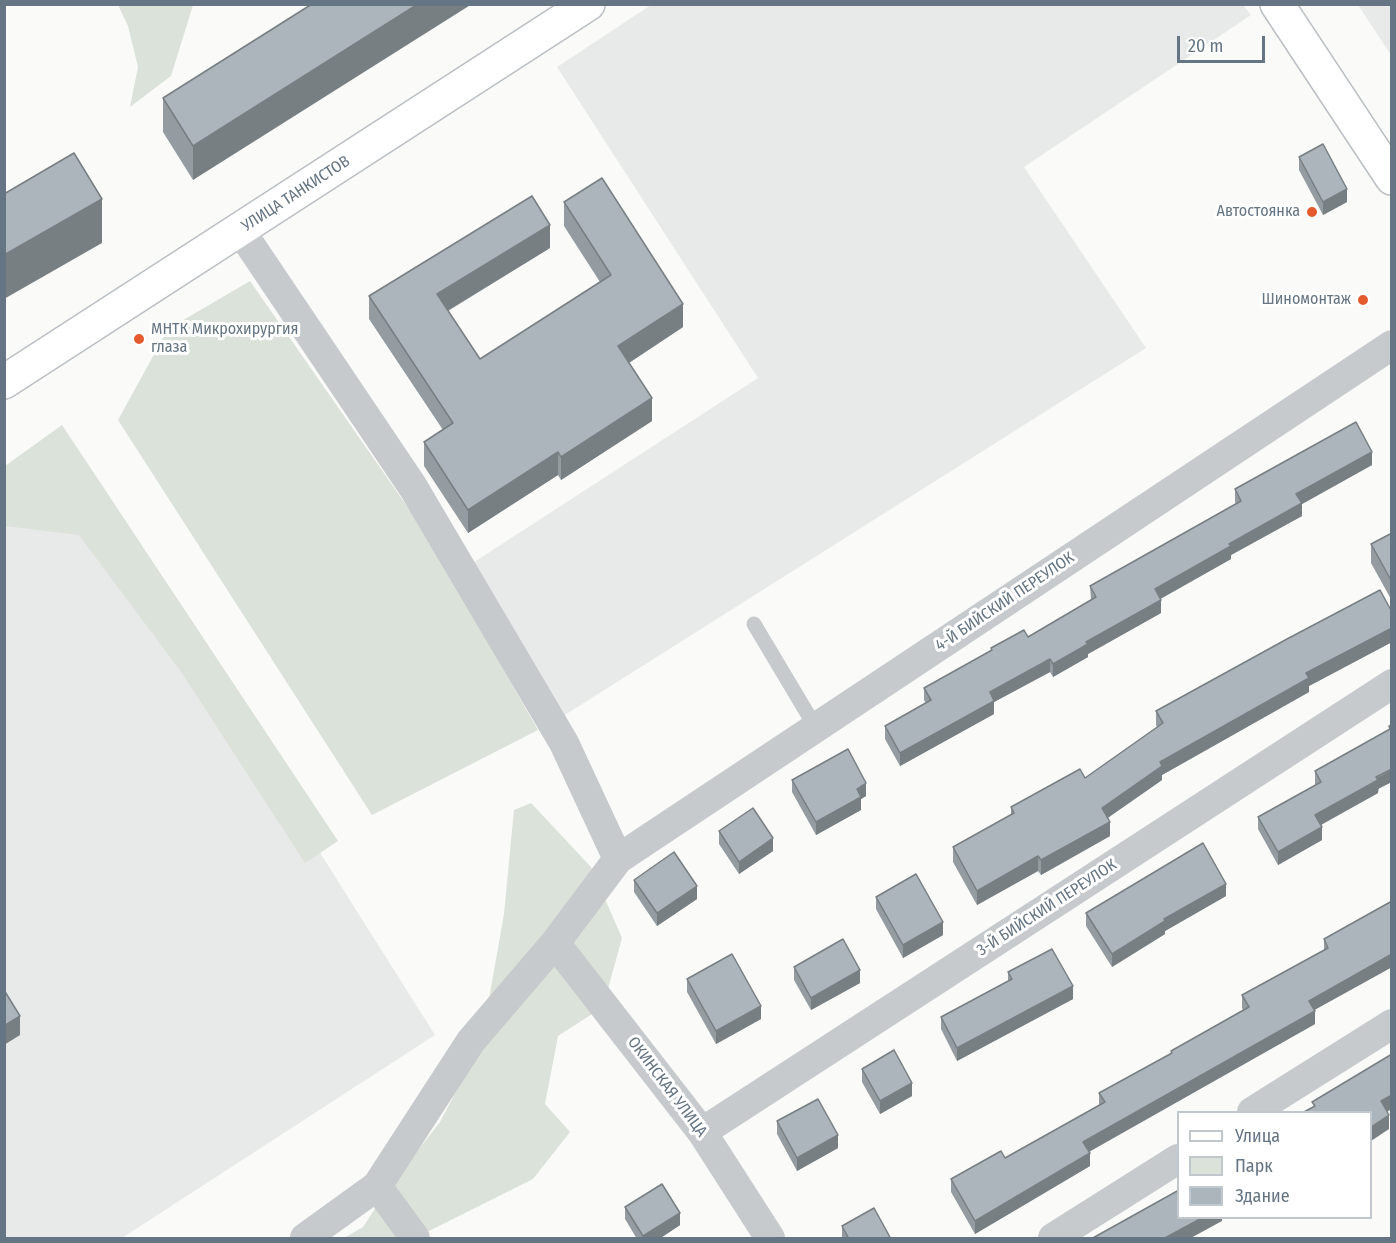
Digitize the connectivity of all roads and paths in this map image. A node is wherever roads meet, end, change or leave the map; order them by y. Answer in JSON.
{"nodes":[{"id":1,"x":588,"y":4,"type":"edge"},
{"id":2,"x":1277,"y":4,"type":"edge"},
{"id":3,"x":1392,"y":178,"type":"edge"},
{"id":4,"x":240,"y":230,"type":"junction"},
{"id":5,"x":1392,"y":345,"type":"edge"},
{"id":6,"x":4,"y":382,"type":"edge"},
{"id":7,"x":754,"y":624,"type":"dead end"},
{"id":8,"x":1392,"y":684,"type":"edge"},
{"id":9,"x":816,"y":728,"type":"junction"},
{"id":10,"x":618,"y":859,"type":"junction"},
{"id":11,"x":555,"y":943,"type":"junction"},
{"id":12,"x":1392,"y":1024,"type":"edge"},
{"id":13,"x":1255,"y":1111,"type":"edge"},
{"id":14,"x":702,"y":1132,"type":"junction"},
{"id":15,"x":1177,"y":1160,"type":"edge"},
{"id":16,"x":377,"y":1186,"type":"junction"},
{"id":17,"x":305,"y":1239,"type":"edge"},
{"id":18,"x":415,"y":1239,"type":"edge"},
{"id":19,"x":770,"y":1239,"type":"edge"},
{"id":20,"x":1053,"y":1239,"type":"edge"}],
"edges":[{"from":1,"to":4,"type":"street","name":"УЛИЦА ТАНКИСТОВ"},
{"from":2,"to":3,"type":"street"},
{"from":4,"to":6,"type":"street","name":"УЛИЦА ТАНКИСТОВ"},
{"from":4,"to":10,"type":"street"},
{"from":5,"to":9,"type":"street","name":"4-Й БИЙСКИЙ ПЕРЕУЛОК"},
{"from":7,"to":9,"type":"lane"},
{"from":8,"to":14,"type":"street","name":"3-Й БИЙСКИЙ ПЕРЕУЛОК"},
{"from":9,"to":10,"type":"street","name":"4-Й БИЙСКИЙ ПЕРЕУЛОК"},
{"from":10,"to":11,"type":"street","name":"4-Й БИЙСКИЙ ПЕРЕУЛОК"},
{"from":11,"to":14,"type":"street","name":"ОКИНСКАЯ УЛИЦА"},
{"from":11,"to":16,"type":"street","name":"4-Й БИЙСКИЙ ПЕРЕУЛОК"},
{"from":12,"to":13,"type":"street"},
{"from":14,"to":19,"type":"street","name":"ОКИНСКАЯ УЛИЦА"},
{"from":15,"to":20,"type":"street"},
{"from":16,"to":17,"type":"street"},
{"from":16,"to":18,"type":"street"}]}
